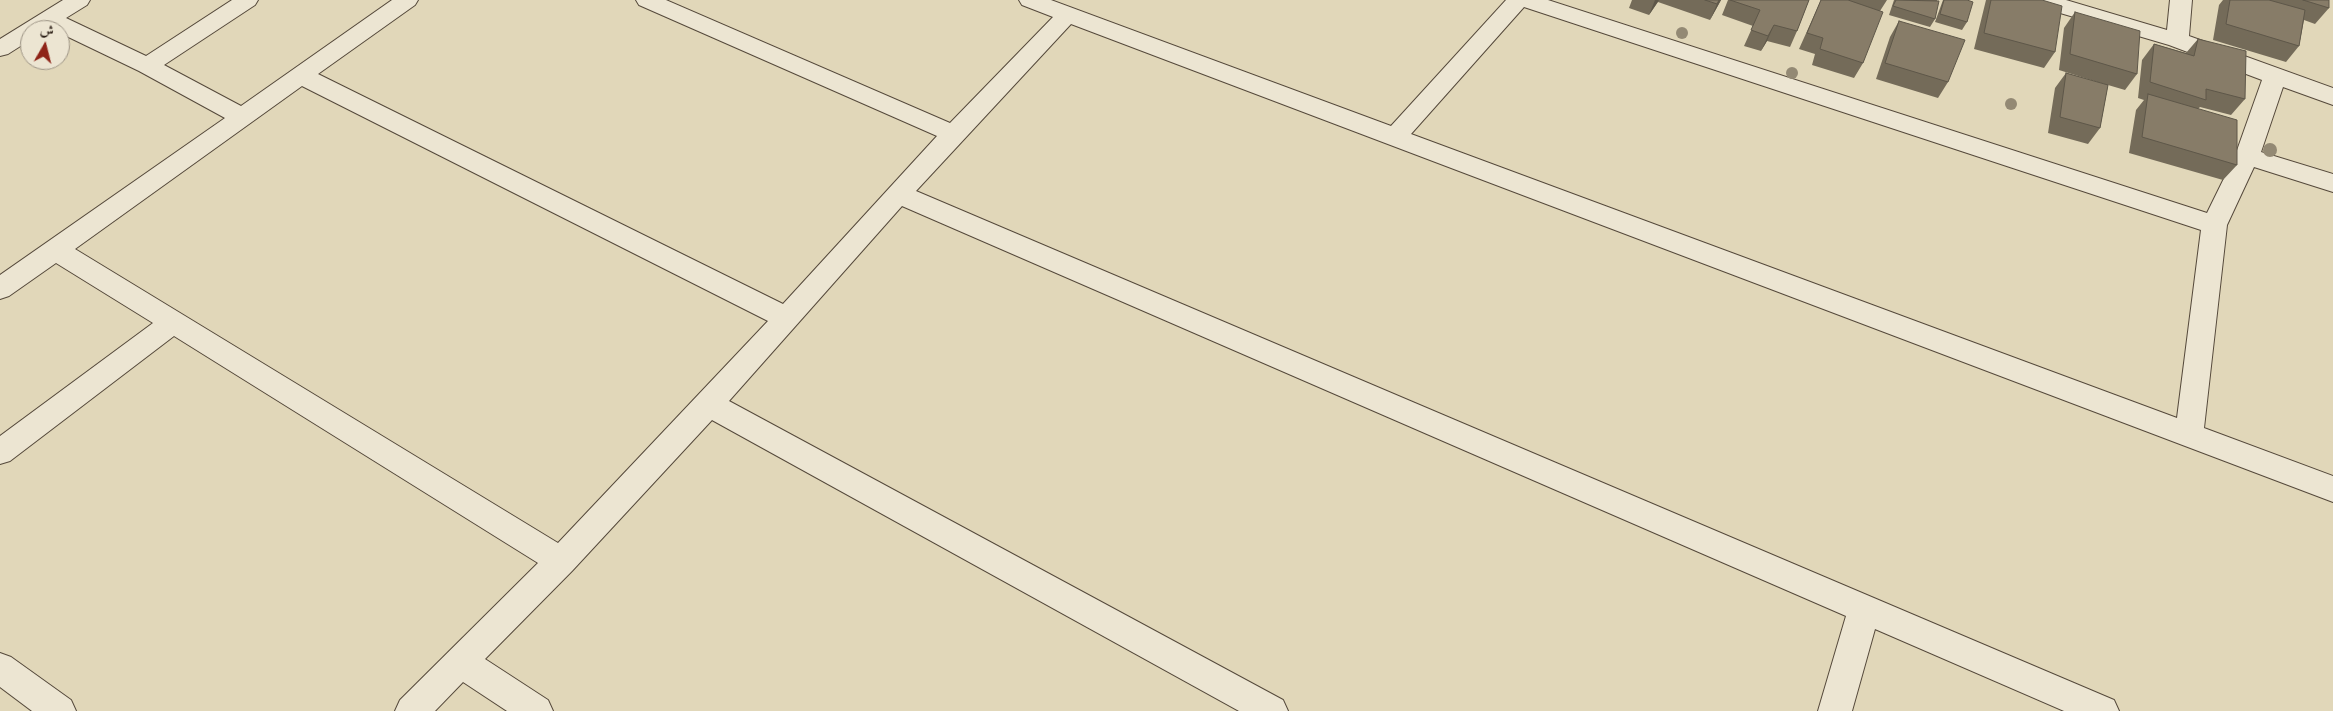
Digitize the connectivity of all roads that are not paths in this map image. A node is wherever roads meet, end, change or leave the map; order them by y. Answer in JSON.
{"nodes":[{"id":1,"x":79,"y":0,"type":"edge"},
{"id":2,"x":247,"y":0,"type":"edge"},
{"id":3,"x":407,"y":0,"type":"edge"},
{"id":4,"x":647,"y":0,"type":"edge"},
{"id":5,"x":1030,"y":0,"type":"edge"},
{"id":6,"x":1518,"y":0,"type":"edge"},
{"id":7,"x":1525,"y":0,"type":"edge"},
{"id":8,"x":2041,"y":0,"type":"edge"},
{"id":9,"x":2181,"y":0,"type":"edge"},
{"id":10,"x":1068,"y":14,"type":"junction"},
{"id":11,"x":46,"y":20,"type":"edge"},
{"id":12,"x":20,"y":36,"type":"edge"},
{"id":13,"x":70,"y":38,"type":"edge"},
{"id":14,"x":2177,"y":40,"type":"junction"},
{"id":15,"x":0,"y":48,"type":"edge"},
{"id":16,"x":147,"y":66,"type":"junction"},
{"id":17,"x":302,"y":76,"type":"junction"},
{"id":18,"x":2275,"y":77,"type":"junction"},
{"id":19,"x":2333,"y":97,"type":"edge"},
{"id":20,"x":243,"y":117,"type":"junction"},
{"id":21,"x":953,"y":134,"type":"junction"},
{"id":22,"x":1394,"y":138,"type":"junction"},
{"id":23,"x":2247,"y":156,"type":"junction"},
{"id":24,"x":2333,"y":183,"type":"edge"},
{"id":25,"x":898,"y":194,"type":"junction"},
{"id":26,"x":2214,"y":225,"type":"junction"},
{"id":27,"x":56,"y":250,"type":"junction"},
{"id":28,"x":0,"y":289,"type":"edge"},
{"id":29,"x":788,"y":319,"type":"junction"},
{"id":30,"x":174,"y":322,"type":"junction"},
{"id":31,"x":710,"y":404,"type":"junction"},
{"id":32,"x":2189,"y":436,"type":"junction"},
{"id":33,"x":0,"y":452,"type":"edge"},
{"id":34,"x":2333,"y":489,"type":"edge"},
{"id":35,"x":562,"y":561,"type":"junction"},
{"id":36,"x":1864,"y":610,"type":"junction"},
{"id":37,"x":461,"y":662,"type":"junction"},
{"id":38,"x":0,"y":668,"type":"edge"},
{"id":39,"x":2058,"y":702,"type":"edge"},
{"id":40,"x":59,"y":711,"type":"edge"},
{"id":41,"x":412,"y":711,"type":"edge"},
{"id":42,"x":536,"y":711,"type":"edge"},
{"id":43,"x":1271,"y":711,"type":"edge"},
{"id":44,"x":1835,"y":711,"type":"edge"},
{"id":45,"x":2102,"y":711,"type":"edge"}],
"edges":[{"from":1,"to":11,"type":"street"},
{"from":2,"to":16,"type":"street"},
{"from":3,"to":17,"type":"street"},
{"from":4,"to":21,"type":"street"},
{"from":5,"to":10,"type":"street"},
{"from":6,"to":22,"type":"street"},
{"from":7,"to":26,"type":"street"},
{"from":8,"to":14,"type":"street"},
{"from":9,"to":14,"type":"street"},
{"from":10,"to":21,"type":"street"},
{"from":10,"to":22,"type":"street"},
{"from":12,"to":15,"type":"street"},
{"from":13,"to":16,"type":"street"},
{"from":14,"to":18,"type":"street"},
{"from":16,"to":20,"type":"street"},
{"from":17,"to":20,"type":"street"},
{"from":17,"to":29,"type":"street"},
{"from":18,"to":19,"type":"street"},
{"from":18,"to":23,"type":"street"},
{"from":20,"to":27,"type":"street"},
{"from":21,"to":25,"type":"street"},
{"from":22,"to":32,"type":"street"},
{"from":23,"to":24,"type":"street"},
{"from":23,"to":26,"type":"street"},
{"from":25,"to":29,"type":"street"},
{"from":25,"to":36,"type":"street"},
{"from":26,"to":32,"type":"street"},
{"from":27,"to":28,"type":"street"},
{"from":27,"to":30,"type":"street"},
{"from":29,"to":31,"type":"street"},
{"from":30,"to":33,"type":"street"},
{"from":30,"to":35,"type":"street"},
{"from":31,"to":35,"type":"street"},
{"from":31,"to":43,"type":"street"},
{"from":32,"to":34,"type":"street"},
{"from":35,"to":37,"type":"street"},
{"from":36,"to":39,"type":"street"},
{"from":36,"to":44,"type":"street"},
{"from":37,"to":41,"type":"street"},
{"from":37,"to":42,"type":"street"},
{"from":38,"to":40,"type":"street"},
{"from":39,"to":45,"type":"street"}]}
